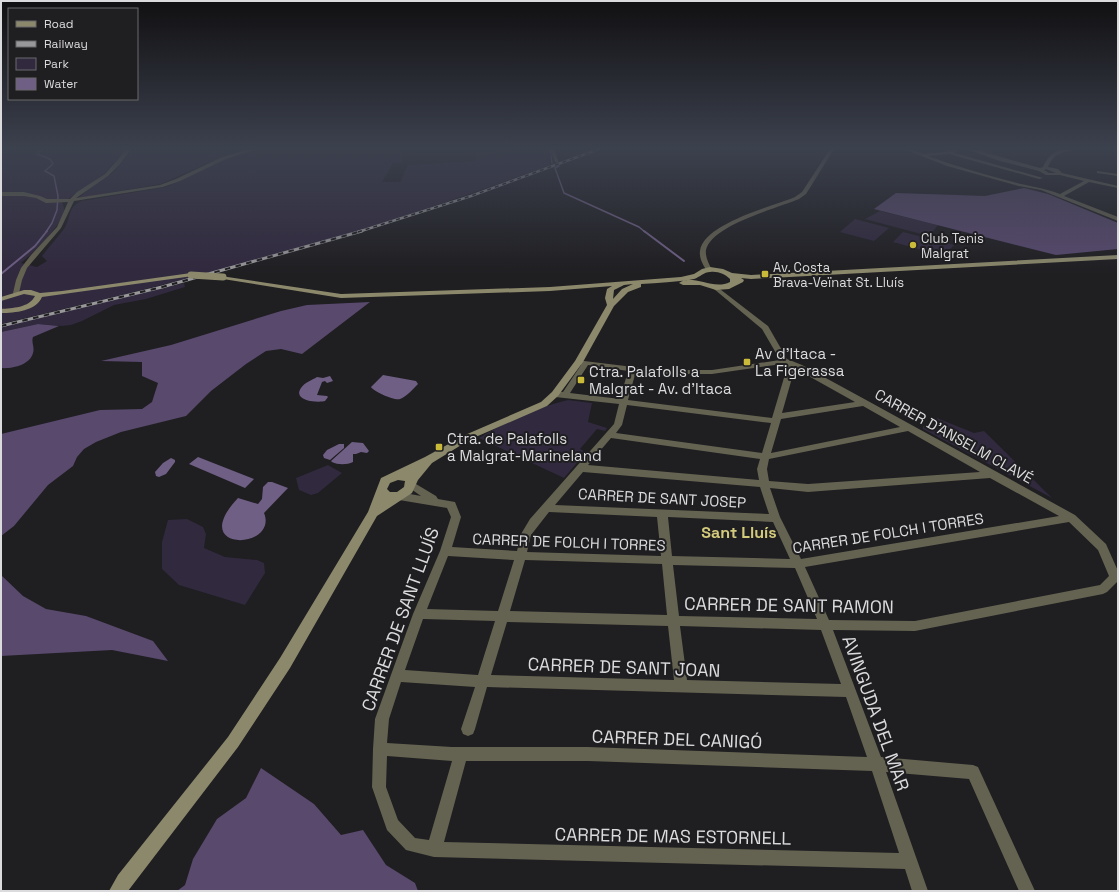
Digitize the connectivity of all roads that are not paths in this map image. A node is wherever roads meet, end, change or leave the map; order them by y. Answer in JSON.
{"nodes":[{"id":1,"x":84,"y":191,"type":"edge"},
{"id":2,"x":133,"y":191,"type":"edge"},
{"id":3,"x":806,"y":191,"type":"edge"},
{"id":4,"x":1046,"y":191,"type":"edge"},
{"id":5,"x":1070,"y":191,"type":"edge"},
{"id":6,"x":1,"y":194,"type":"edge"},
{"id":7,"x":1061,"y":196,"type":"junction"},
{"id":8,"x":69,"y":201,"type":"junction"},
{"id":9,"x":1118,"y":218,"type":"edge"},
{"id":10,"x":1118,"y":257,"type":"edge"},
{"id":11,"x":709,"y":270,"type":"junction"},
{"id":12,"x":696,"y":276,"type":"junction"},
{"id":13,"x":732,"y":278,"type":"junction"},
{"id":14,"x":643,"y":283,"type":"junction"},
{"id":15,"x":701,"y":283,"type":"junction"},
{"id":16,"x":579,"y":285,"type":"junction"},
{"id":17,"x":614,"y":286,"type":"junction"},
{"id":18,"x":726,"y":287,"type":"junction"},
{"id":19,"x":563,"y":288,"type":"junction"},
{"id":20,"x":591,"y":288,"type":"junction"},
{"id":21,"x":716,"y":288,"type":"junction"},
{"id":22,"x":622,"y":292,"type":"junction"},
{"id":23,"x":16,"y":293,"type":"junction"},
{"id":24,"x":62,"y":293,"type":"junction"},
{"id":25,"x":39,"y":295,"type":"junction"},
{"id":26,"x":609,"y":295,"type":"junction"},
{"id":27,"x":728,"y":296,"type":"junction"},
{"id":28,"x":1,"y":299,"type":"edge"},
{"id":29,"x":34,"y":302,"type":"junction"},
{"id":30,"x":611,"y":304,"type":"junction"},
{"id":31,"x":1,"y":311,"type":"edge"},
{"id":32,"x":785,"y":361,"type":"junction"},
{"id":33,"x":583,"y":362,"type":"junction"},
{"id":34,"x":632,"y":370,"type":"junction"},
{"id":35,"x":560,"y":394,"type":"junction"},
{"id":36,"x":625,"y":401,"type":"junction"},
{"id":37,"x":865,"y":403,"type":"junction"},
{"id":38,"x":777,"y":419,"type":"junction"},
{"id":39,"x":910,"y":428,"type":"junction"},
{"id":40,"x":609,"y":435,"type":"junction"},
{"id":41,"x":765,"y":458,"type":"junction"},
{"id":42,"x":430,"y":460,"type":"junction"},
{"id":43,"x":580,"y":468,"type":"junction"},
{"id":44,"x":992,"y":474,"type":"junction"},
{"id":45,"x":398,"y":476,"type":"junction"},
{"id":46,"x":411,"y":484,"type":"junction"},
{"id":47,"x":763,"y":484,"type":"junction"},
{"id":48,"x":382,"y":489,"type":"junction"},
{"id":49,"x":398,"y":496,"type":"junction"},
{"id":50,"x":440,"y":502,"type":"junction"},
{"id":51,"x":546,"y":508,"type":"junction"},
{"id":52,"x":373,"y":513,"type":"junction"},
{"id":53,"x":662,"y":513,"type":"junction"},
{"id":54,"x":776,"y":518,"type":"junction"},
{"id":55,"x":1071,"y":518,"type":"junction"},
{"id":56,"x":1102,"y":547,"type":"joint"},
{"id":57,"x":445,"y":551,"type":"junction"},
{"id":58,"x":521,"y":556,"type":"junction"},
{"id":59,"x":667,"y":560,"type":"junction"},
{"id":60,"x":799,"y":564,"type":"junction"},
{"id":61,"x":419,"y":614,"type":"junction"},
{"id":62,"x":503,"y":616,"type":"junction"},
{"id":63,"x":674,"y":621,"type":"junction"},
{"id":64,"x":825,"y":625,"type":"junction"},
{"id":65,"x":397,"y":676,"type":"junction"},
{"id":66,"x":483,"y":681,"type":"junction"},
{"id":67,"x":681,"y":686,"type":"junction"},
{"id":68,"x":850,"y":691,"type":"junction"},
{"id":69,"x":468,"y":729,"type":"dead end"},
{"id":70,"x":380,"y":748,"type":"junction"},
{"id":71,"x":461,"y":754,"type":"junction"},
{"id":72,"x":877,"y":764,"type":"junction"},
{"id":73,"x":434,"y":849,"type":"junction"},
{"id":74,"x":910,"y":861,"type":"junction"},
{"id":75,"x":118,"y":891,"type":"edge"},
{"id":76,"x":920,"y":891,"type":"edge"},
{"id":77,"x":1027,"y":891,"type":"edge"}],
"edges":[{"from":1,"to":8,"type":"street"},
{"from":2,"to":8,"type":"street"},
{"from":3,"to":11,"type":"street"},
{"from":4,"to":7,"type":"street"},
{"from":5,"to":7,"type":"street"},
{"from":6,"to":8,"type":"street"},
{"from":7,"to":9,"type":"street"},
{"from":8,"to":23,"type":"street"},
{"from":10,"to":13,"type":"street"},
{"from":11,"to":12,"type":"street"},
{"from":11,"to":13,"type":"street"},
{"from":12,"to":14,"type":"street"},
{"from":12,"to":15,"type":"street"},
{"from":13,"to":18,"type":"street"},
{"from":14,"to":15,"type":"street"},
{"from":14,"to":16,"type":"street"},
{"from":14,"to":17,"type":"street"},
{"from":14,"to":22,"type":"street"},
{"from":15,"to":21,"type":"street"},
{"from":16,"to":17,"type":"street"},
{"from":16,"to":19,"type":"street"},
{"from":17,"to":20,"type":"street"},
{"from":17,"to":22,"type":"street"},
{"from":17,"to":26,"type":"street"},
{"from":18,"to":21,"type":"street"},
{"from":18,"to":27,"type":"street"},
{"from":19,"to":20,"type":"street"},
{"from":19,"to":24,"type":"street","bridge":true},
{"from":20,"to":26,"type":"street"},
{"from":21,"to":27,"type":"street","name":"AVINGUDA DEL MAR"},
{"from":22,"to":30,"type":"street"},
{"from":23,"to":25,"type":"street"},
{"from":23,"to":28,"type":"street"},
{"from":24,"to":25,"type":"street"},
{"from":24,"to":29,"type":"street"},
{"from":25,"to":29,"type":"street"},
{"from":26,"to":30,"type":"street"},
{"from":27,"to":32,"type":"street","name":"AVINGUDA DEL MAR"},
{"from":29,"to":31,"type":"street"},
{"from":30,"to":33,"type":"street"},
{"from":32,"to":34,"type":"street"},
{"from":32,"to":37,"type":"street","name":"CARRER D'ANSELM CLAVÉ"},
{"from":32,"to":38,"type":"street","name":"AVINGUDA DEL MAR"},
{"from":33,"to":34,"type":"street"},
{"from":33,"to":35,"type":"street"},
{"from":34,"to":36,"type":"street"},
{"from":35,"to":36,"type":"street"},
{"from":35,"to":42,"type":"street"},
{"from":36,"to":38,"type":"street"},
{"from":36,"to":40,"type":"street"},
{"from":37,"to":38,"type":"street"},
{"from":37,"to":39,"type":"street","name":"CARRER D'ANSELM CLAVÉ"},
{"from":38,"to":41,"type":"street","name":"AVINGUDA DEL MAR"},
{"from":39,"to":41,"type":"street"},
{"from":39,"to":44,"type":"street","name":"CARRER D'ANSELM CLAVÉ"},
{"from":40,"to":41,"type":"street"},
{"from":40,"to":43,"type":"street"},
{"from":41,"to":47,"type":"street","name":"AVINGUDA DEL MAR"},
{"from":42,"to":45,"type":"street"},
{"from":42,"to":46,"type":"street"},
{"from":43,"to":47,"type":"street"},
{"from":43,"to":51,"type":"street"},
{"from":44,"to":47,"type":"street"},
{"from":44,"to":55,"type":"street","name":"CARRER D'ANSELM CLAVÉ"},
{"from":45,"to":46,"type":"street"},
{"from":45,"to":48,"type":"street"},
{"from":46,"to":49,"type":"street"},
{"from":46,"to":50,"type":"street","name":"CARRER DE SANT LLUÍS"},
{"from":47,"to":54,"type":"street","name":"AVINGUDA DEL MAR"},
{"from":48,"to":49,"type":"street"},
{"from":48,"to":52,"type":"street"},
{"from":49,"to":50,"type":"street","name":"CARRER DE SANT LLUÍS"},
{"from":49,"to":52,"type":"street"},
{"from":50,"to":57,"type":"street","name":"CARRER DE SANT LLUÍS"},
{"from":51,"to":53,"type":"street","name":"CARRER DE SANT JOSEP"},
{"from":51,"to":58,"type":"street"},
{"from":52,"to":75,"type":"street"},
{"from":53,"to":54,"type":"street","name":"CARRER DE SANT JOSEP"},
{"from":53,"to":59,"type":"street"},
{"from":54,"to":60,"type":"street","name":"AVINGUDA DEL MAR"},
{"from":55,"to":56,"type":"street","name":"CARRER D'ANSELM CLAVÉ"},
{"from":55,"to":60,"type":"street","name":"CARRER DE FOLCH I TORRES"},
{"from":56,"to":64,"type":"street","name":"CARRER DE SANT RAMON"},
{"from":57,"to":58,"type":"street","name":"CARRER DE FOLCH I TORRES"},
{"from":57,"to":61,"type":"street","name":"CARRER DE SANT LLUÍS"},
{"from":58,"to":59,"type":"street","name":"CARRER DE FOLCH I TORRES"},
{"from":58,"to":62,"type":"street"},
{"from":59,"to":60,"type":"street","name":"CARRER DE FOLCH I TORRES"},
{"from":59,"to":63,"type":"street"},
{"from":60,"to":64,"type":"street","name":"AVINGUDA DEL MAR"},
{"from":61,"to":62,"type":"street","name":"CARRER DE SANT RAMON"},
{"from":61,"to":65,"type":"street","name":"CARRER DE SANT LLUÍS"},
{"from":62,"to":63,"type":"street","name":"CARRER DE SANT RAMON"},
{"from":62,"to":66,"type":"street"},
{"from":63,"to":64,"type":"street","name":"CARRER DE SANT RAMON"},
{"from":63,"to":67,"type":"street"},
{"from":64,"to":68,"type":"street","name":"AVINGUDA DEL MAR"},
{"from":65,"to":66,"type":"street","name":"CARRER DE SANT JOAN"},
{"from":65,"to":70,"type":"street","name":"CARRER DE SANT LLUÍS"},
{"from":66,"to":67,"type":"street","name":"CARRER DE SANT JOAN"},
{"from":66,"to":69,"type":"street"},
{"from":67,"to":68,"type":"street","name":"CARRER DE SANT JOAN"},
{"from":68,"to":72,"type":"street","name":"AVINGUDA DEL MAR"},
{"from":70,"to":71,"type":"street","name":"CARRER DEL CANIGÓ"},
{"from":70,"to":73,"type":"street","name":"CARRER DE SANT LLUÍS"},
{"from":71,"to":72,"type":"street","name":"CARRER DEL CANIGÓ"},
{"from":71,"to":73,"type":"street"},
{"from":72,"to":74,"type":"street","name":"AVINGUDA DEL MAR"},
{"from":72,"to":77,"type":"street","name":"CARRER DEL CANIGÓ"},
{"from":73,"to":74,"type":"street","name":"CARRER DE MAS ESTORNELL"},
{"from":74,"to":76,"type":"street","name":"AVINGUDA DEL MAR"}]}
